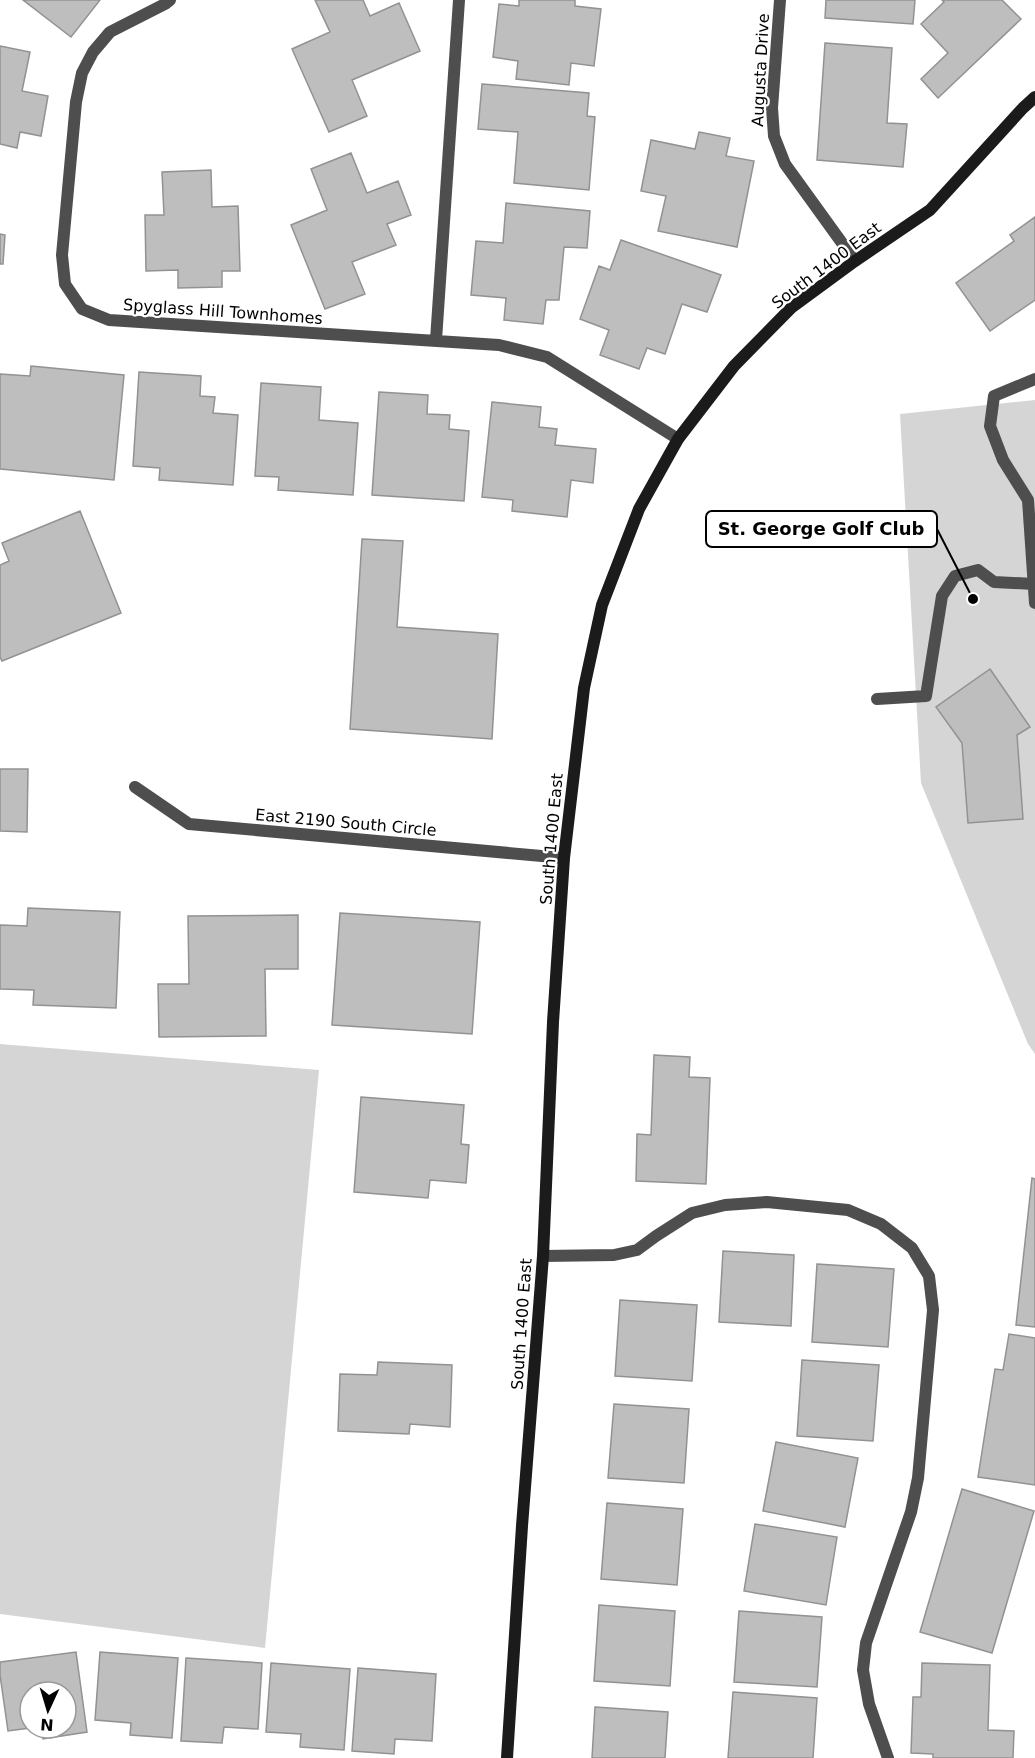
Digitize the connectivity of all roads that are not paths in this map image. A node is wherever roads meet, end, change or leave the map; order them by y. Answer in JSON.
{"nodes":[{"id":1,"x":170,"y":0,"type":"edge"},
{"id":2,"x":459,"y":0,"type":"edge"},
{"id":3,"x":780,"y":0,"type":"edge"},
{"id":4,"x":1035,"y":97,"type":"edge"},
{"id":5,"x":855,"y":261,"type":"junction"},
{"id":6,"x":436,"y":340,"type":"junction"},
{"id":7,"x":1035,"y":379,"type":"edge"},
{"id":8,"x":678,"y":439,"type":"junction"},
{"id":9,"x":1034,"y":584,"type":"edge"},
{"id":10,"x":1035,"y":603,"type":"edge"},
{"id":11,"x":877,"y":699,"type":"dead end"},
{"id":12,"x":135,"y":787,"type":"dead end"},
{"id":13,"x":564,"y":858,"type":"junction"},
{"id":14,"x":543,"y":1256,"type":"junction"},
{"id":15,"x":507,"y":1758,"type":"edge"},
{"id":16,"x":888,"y":1758,"type":"edge"}],
"edges":[{"from":1,"to":6,"type":"street","name":"Spyglass Hill Townhomes"},
{"from":2,"to":6,"type":"street"},
{"from":3,"to":5,"type":"street","name":"Augusta Drive"},
{"from":4,"to":5,"type":"street","name":"South 1400 East"},
{"from":5,"to":8,"type":"street","name":"South 1400 East"},
{"from":6,"to":8,"type":"street","name":"Spyglass Hill Townhomes"},
{"from":7,"to":9,"type":"street"},
{"from":8,"to":13,"type":"street","name":"South 1400 East"},
{"from":9,"to":10,"type":"street"},
{"from":9,"to":11,"type":"street"},
{"from":12,"to":13,"type":"street","name":"East 2190 South Circle"},
{"from":13,"to":14,"type":"street","name":"South 1400 East"},
{"from":14,"to":15,"type":"street","name":"South 1400 East"},
{"from":14,"to":16,"type":"street"}]}
